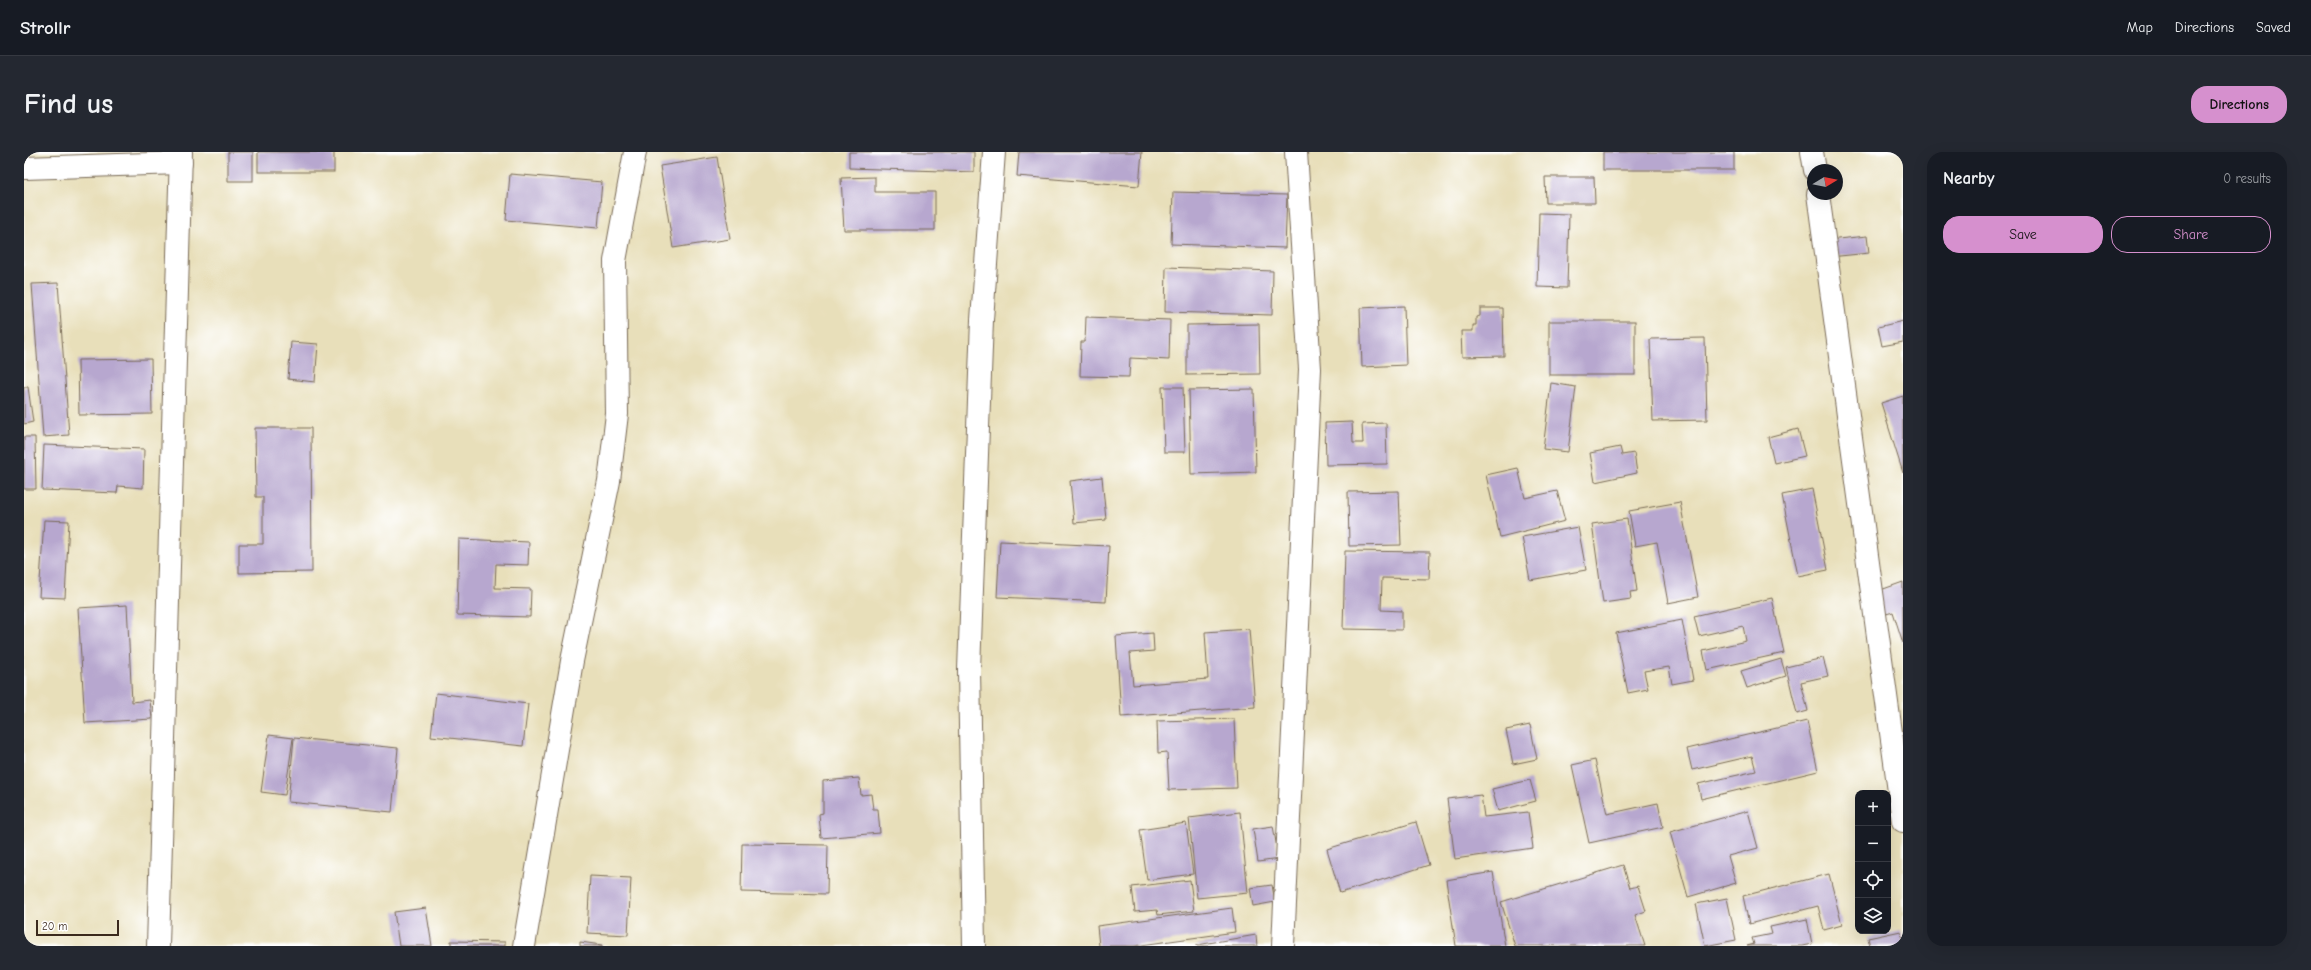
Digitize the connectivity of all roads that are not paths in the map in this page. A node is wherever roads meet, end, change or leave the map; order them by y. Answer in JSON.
{"nodes":[{"id":1,"x":635,"y":152,"type":"edge"},
{"id":2,"x":994,"y":152,"type":"edge"},
{"id":3,"x":1296,"y":152,"type":"edge"},
{"id":4,"x":1812,"y":152,"type":"edge"},
{"id":5,"x":181,"y":158,"type":"edge"},
{"id":6,"x":1814,"y":164,"type":"edge"},
{"id":7,"x":24,"y":168,"type":"edge"},
{"id":8,"x":1819,"y":200,"type":"edge"},
{"id":9,"x":1903,"y":821,"type":"edge"},
{"id":10,"x":158,"y":946,"type":"edge"},
{"id":11,"x":524,"y":946,"type":"edge"},
{"id":12,"x":974,"y":946,"type":"edge"},
{"id":13,"x":1282,"y":946,"type":"edge"}],
"edges":[{"from":1,"to":11,"type":"street"},
{"from":2,"to":12,"type":"street"},
{"from":3,"to":13,"type":"street"},
{"from":4,"to":6,"type":"street"},
{"from":5,"to":7,"type":"street"},
{"from":5,"to":10,"type":"street"},
{"from":8,"to":9,"type":"street"}]}
